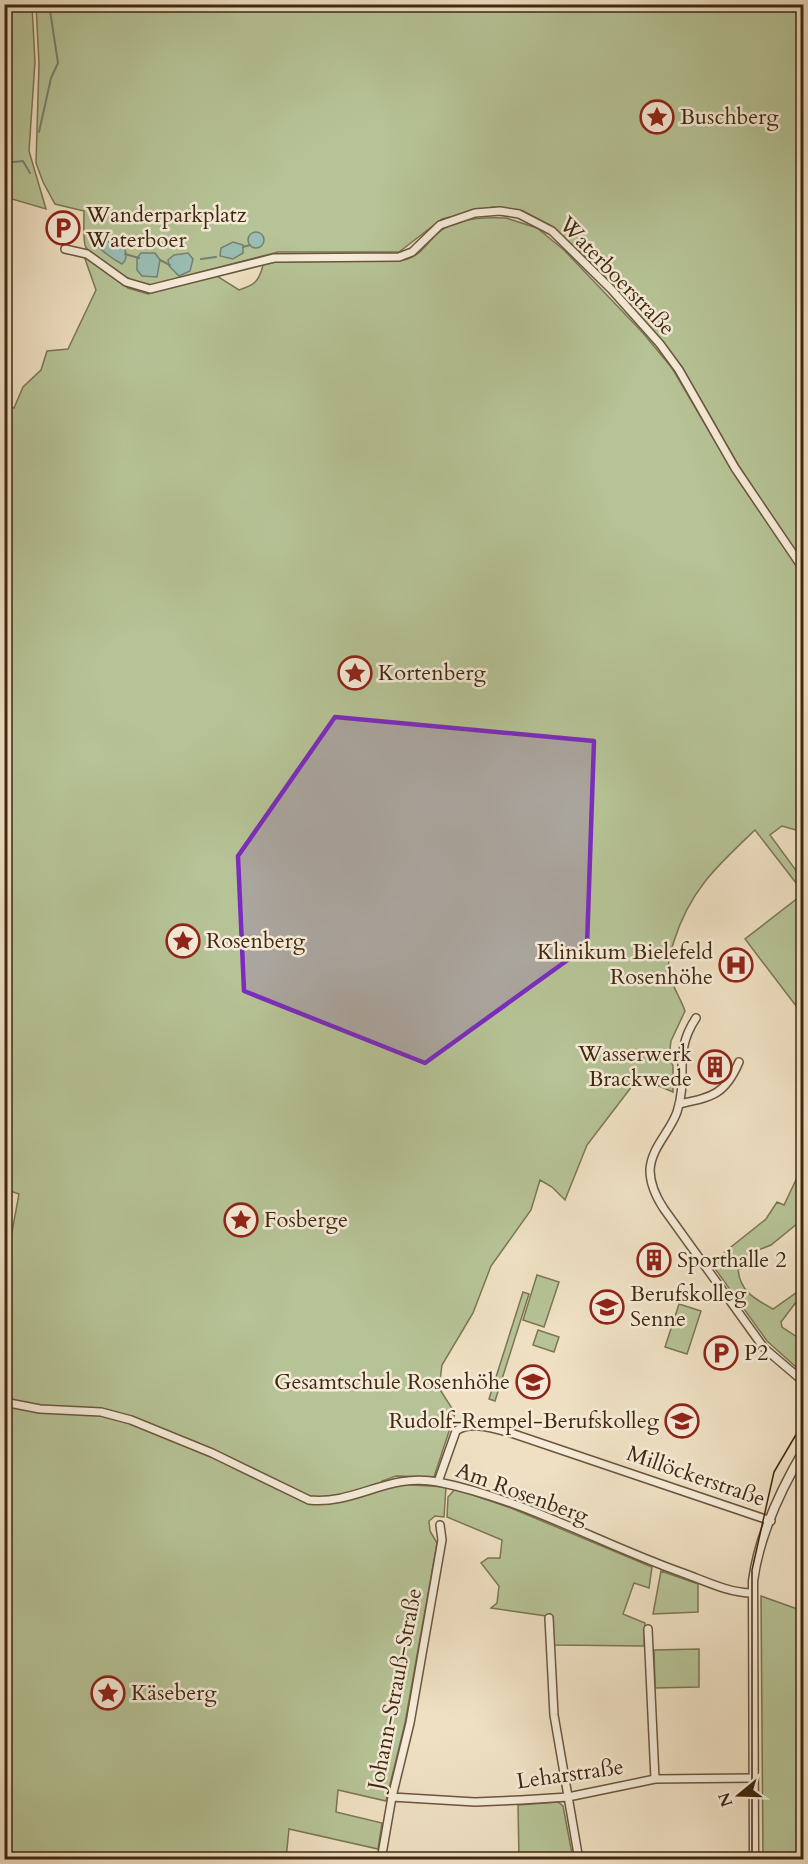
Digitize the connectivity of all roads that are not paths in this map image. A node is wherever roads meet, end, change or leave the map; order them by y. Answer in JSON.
{"nodes":[{"id":1,"x":65,"y":249,"type":"dead end"},
{"id":2,"x":804,"y":570,"type":"edge"},
{"id":3,"x":696,"y":1018,"type":"dead end"},
{"id":4,"x":739,"y":1062,"type":"dead end"},
{"id":5,"x":679,"y":1104,"type":"junction"},
{"id":6,"x":804,"y":1382,"type":"edge"},
{"id":7,"x":4,"y":1402,"type":"edge"},
{"id":8,"x":804,"y":1450,"type":"edge"},
{"id":9,"x":438,"y":1482,"type":"junction"},
{"id":10,"x":771,"y":1521,"type":"junction"},
{"id":11,"x":440,"y":1525,"type":"dead end"},
{"id":12,"x":752,"y":1593,"type":"junction"},
{"id":13,"x":549,"y":1618,"type":"dead end"},
{"id":14,"x":648,"y":1629,"type":"dead end"},
{"id":15,"x":753,"y":1778,"type":"junction"},
{"id":16,"x":656,"y":1779,"type":"junction"},
{"id":17,"x":392,"y":1797,"type":"junction"},
{"id":18,"x":567,"y":1797,"type":"junction"},
{"id":19,"x":381,"y":1860,"type":"edge"},
{"id":20,"x":579,"y":1860,"type":"edge"},
{"id":21,"x":754,"y":1860,"type":"edge"}],
"edges":[{"from":1,"to":2,"type":"street","name":"Waterboerstraße"},
{"from":3,"to":5,"type":"street"},
{"from":4,"to":5,"type":"street"},
{"from":5,"to":6,"type":"street"},
{"from":7,"to":9,"type":"street","name":"Am Rosenberg"},
{"from":8,"to":10,"type":"street"},
{"from":9,"to":10,"type":"street","name":"Millöckerstraße"},
{"from":9,"to":12,"type":"street","name":"Am Rosenberg"},
{"from":10,"to":12,"type":"street"},
{"from":11,"to":17,"type":"street","name":"Johann-Strauß-Straße"},
{"from":12,"to":15,"type":"street"},
{"from":13,"to":18,"type":"street"},
{"from":14,"to":16,"type":"street"},
{"from":15,"to":16,"type":"street","name":"Leharstraße"},
{"from":15,"to":21,"type":"street"},
{"from":16,"to":18,"type":"street","name":"Leharstraße"},
{"from":17,"to":18,"type":"street","name":"Leharstraße"},
{"from":17,"to":19,"type":"street","name":"Johann-Strauß-Straße"},
{"from":18,"to":20,"type":"street"}]}
